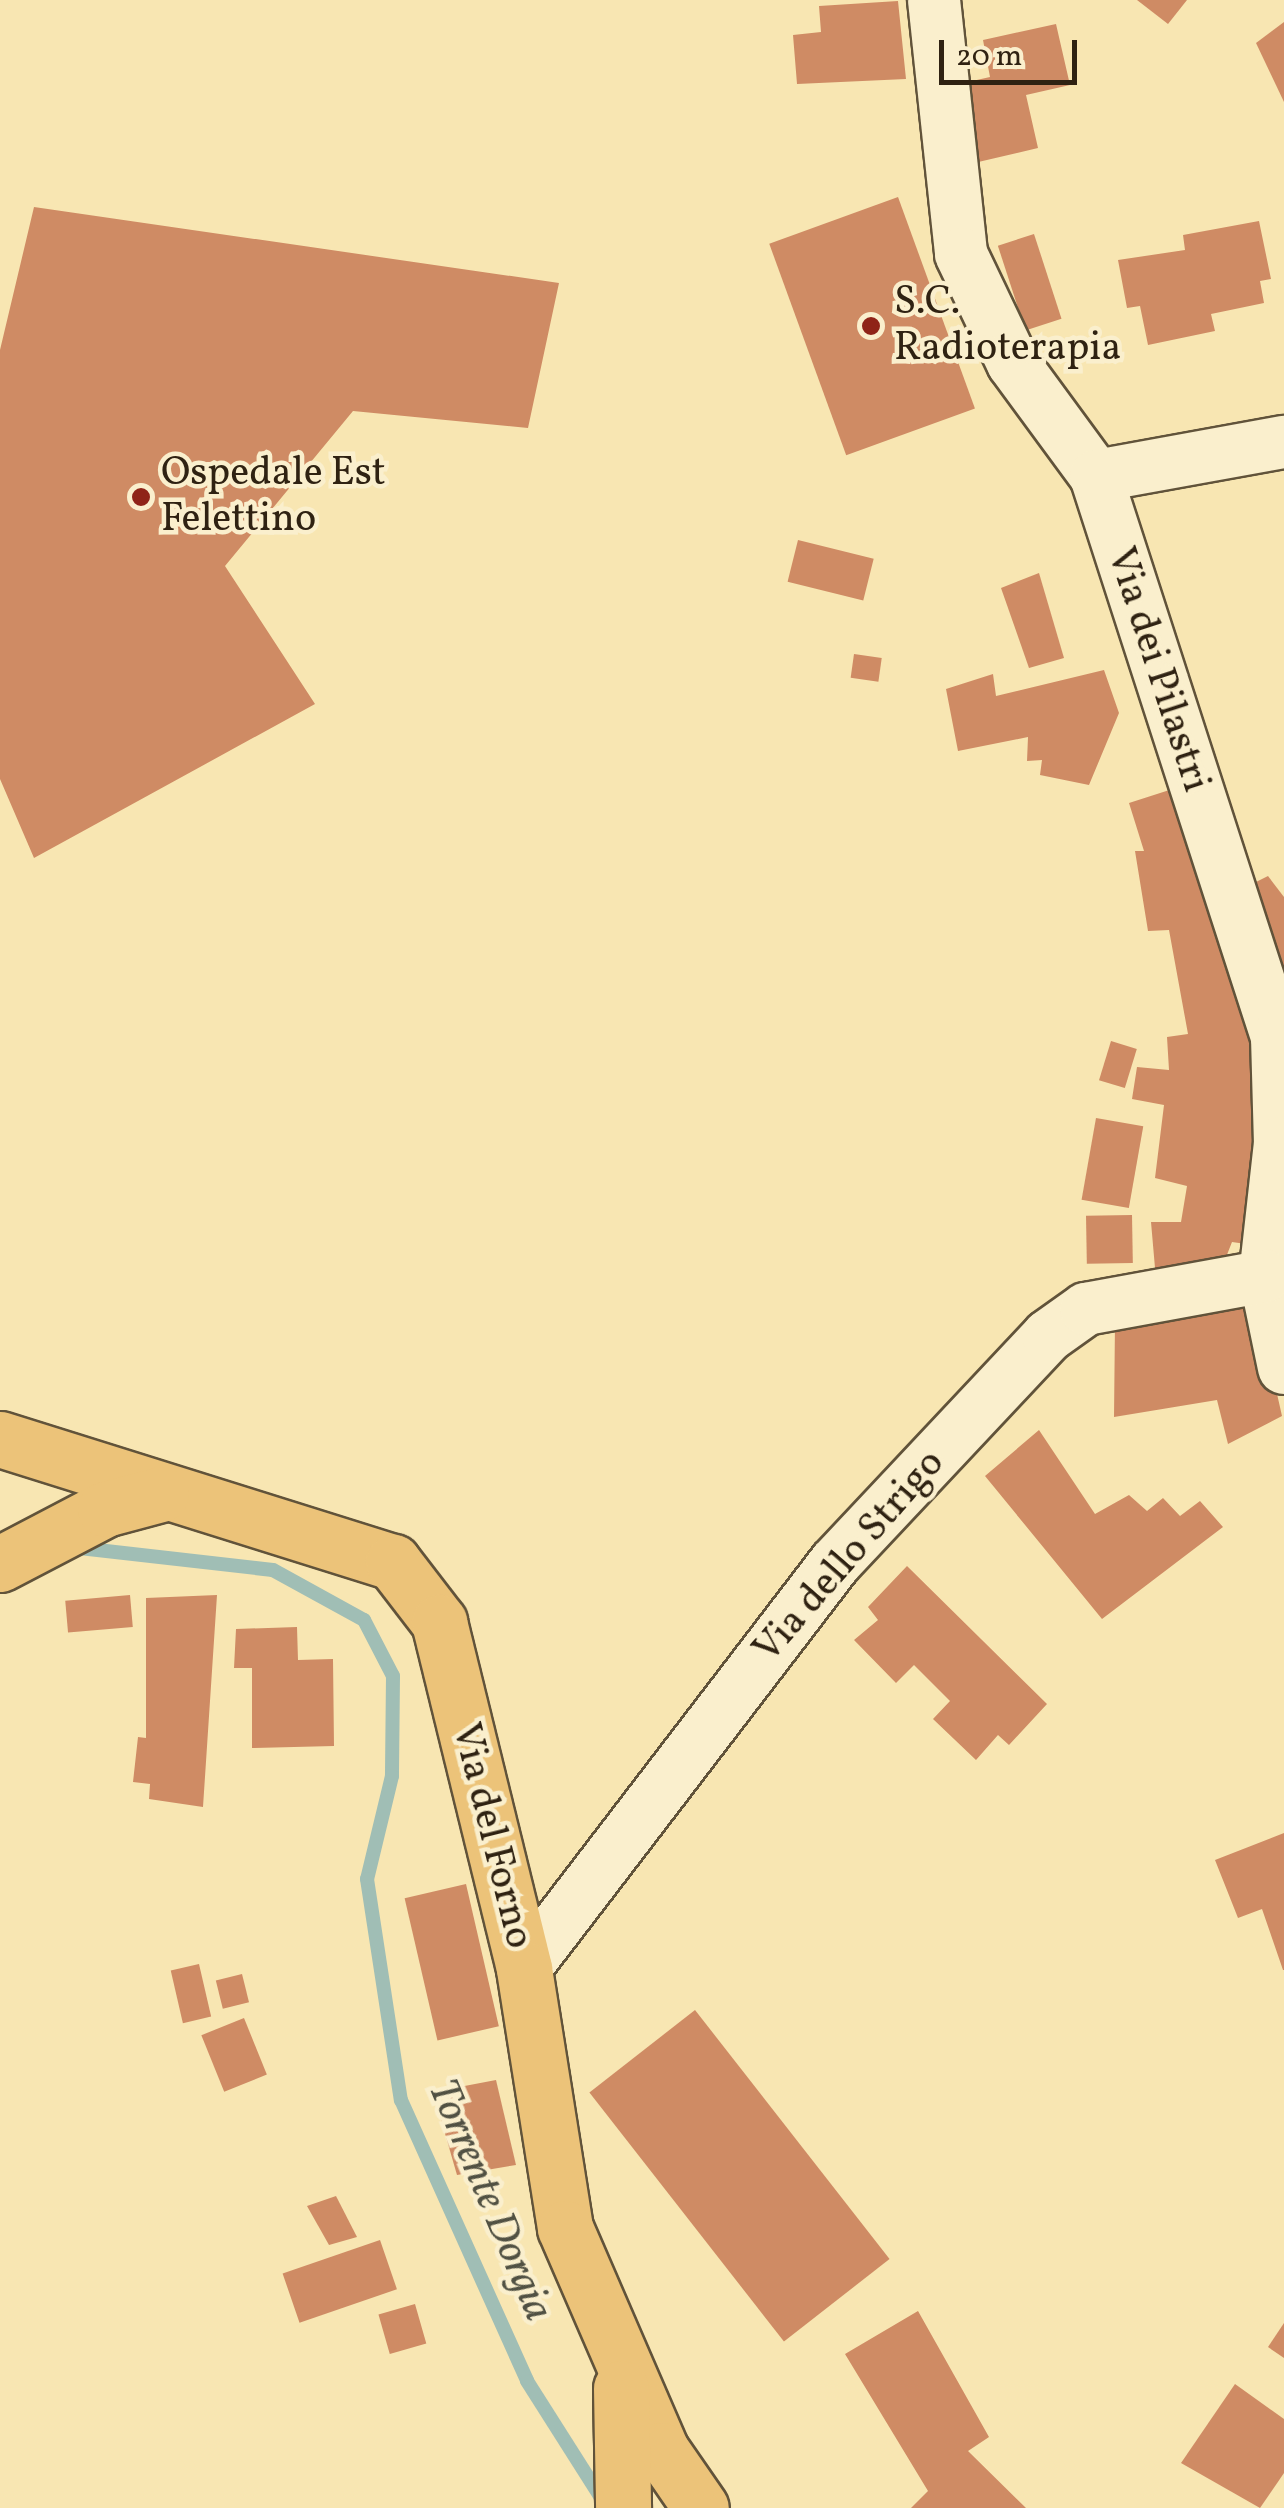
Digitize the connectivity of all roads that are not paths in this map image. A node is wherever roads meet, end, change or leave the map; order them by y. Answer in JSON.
{"nodes":[{"id":1,"x":934,"y":0,"type":"edge"},
{"id":2,"x":1284,"y":442,"type":"edge"},
{"id":3,"x":1096,"y":476,"type":"junction"},
{"id":4,"x":1280,"y":1026,"type":"edge"},
{"id":5,"x":1265,"y":1276,"type":"junction"},
{"id":6,"x":1284,"y":1368,"type":"edge"},
{"id":7,"x":0,"y":1439,"type":"edge"},
{"id":8,"x":161,"y":1494,"type":"junction"},
{"id":9,"x":0,"y":1564,"type":"edge"},
{"id":10,"x":524,"y":1969,"type":"junction"},
{"id":11,"x":620,"y":2356,"type":"junction"},
{"id":12,"x":623,"y":2497,"type":"edge"},
{"id":13,"x":701,"y":2508,"type":"edge"}],
"edges":[{"from":1,"to":3,"type":"street","name":"Via dei Pilastri"},
{"from":2,"to":3,"type":"street"},
{"from":3,"to":4,"type":"street","name":"Via dei Pilastri"},
{"from":4,"to":5,"type":"street","name":"Via dei Pilastri"},
{"from":5,"to":6,"type":"street","name":"Via dei Pilastri"},
{"from":5,"to":10,"type":"street","name":"Via dello Strigo"},
{"from":7,"to":8,"type":"main road","name":"Via del Forno"},
{"from":8,"to":9,"type":"main road","name":"Via del Forno"},
{"from":8,"to":10,"type":"main road","name":"Via del Forno"},
{"from":10,"to":11,"type":"main road","name":"Via del Forno"},
{"from":11,"to":12,"type":"main road","name":"Via del Forno"},
{"from":11,"to":13,"type":"main road","name":"Via del Forno"}]}
